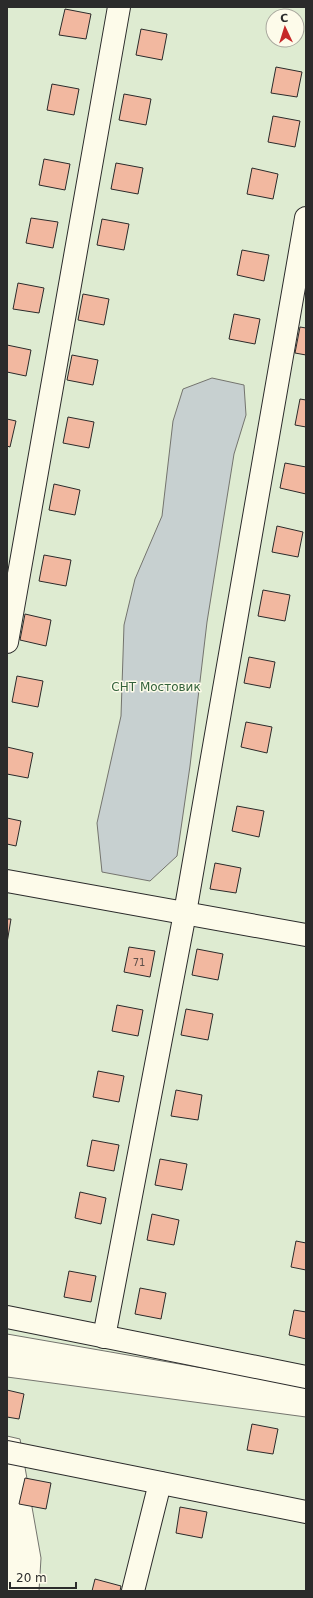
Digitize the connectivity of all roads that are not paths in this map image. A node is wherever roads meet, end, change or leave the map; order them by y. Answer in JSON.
{"nodes":[{"id":1,"x":119,"y":7,"type":"edge"},
{"id":2,"x":306,"y":218,"type":"edge"},
{"id":3,"x":7,"y":642,"type":"edge"},
{"id":4,"x":7,"y":881,"type":"edge"},
{"id":5,"x":185,"y":913,"type":"junction"},
{"id":6,"x":306,"y":935,"type":"edge"},
{"id":7,"x":7,"y":1317,"type":"edge"},
{"id":8,"x":104,"y":1337,"type":"junction"},
{"id":9,"x":306,"y":1377,"type":"edge"},
{"id":10,"x":7,"y":1452,"type":"edge"},
{"id":11,"x":160,"y":1483,"type":"junction"},
{"id":12,"x":306,"y":1512,"type":"edge"},
{"id":13,"x":134,"y":1591,"type":"edge"}],
"edges":[{"from":1,"to":3,"type":"lane"},
{"from":2,"to":5,"type":"lane"},
{"from":4,"to":5,"type":"lane"},
{"from":5,"to":6,"type":"lane"},
{"from":5,"to":8,"type":"lane"},
{"from":7,"to":8,"type":"lane"},
{"from":8,"to":9,"type":"lane"},
{"from":10,"to":11,"type":"lane"},
{"from":11,"to":12,"type":"lane"},
{"from":11,"to":13,"type":"lane"}]}
